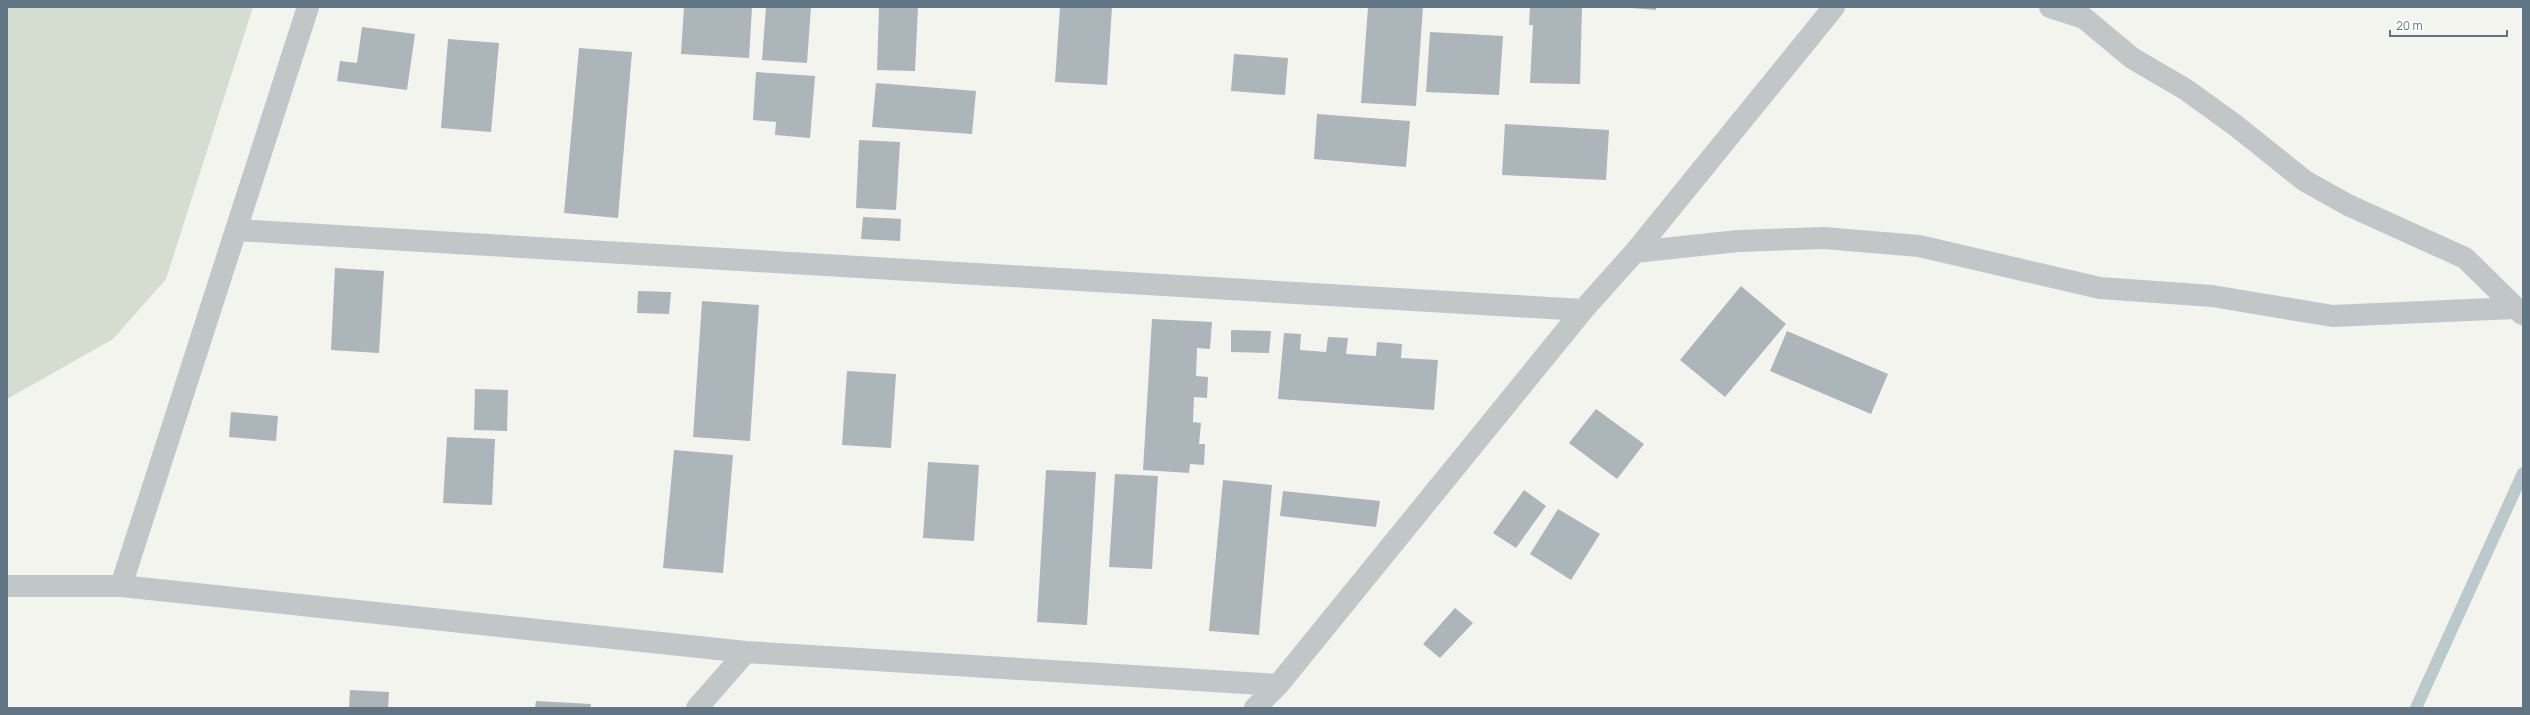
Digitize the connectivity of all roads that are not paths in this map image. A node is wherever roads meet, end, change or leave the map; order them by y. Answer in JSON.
{"nodes":[{"id":1,"x":308,"y":7,"type":"edge"},
{"id":2,"x":1834,"y":7,"type":"edge"},
{"id":3,"x":2050,"y":7,"type":"edge"},
{"id":4,"x":236,"y":230,"type":"junction"},
{"id":5,"x":1635,"y":252,"type":"junction"},
{"id":6,"x":1583,"y":310,"type":"junction"},
{"id":7,"x":2519,"y":311,"type":"edge"},
{"id":8,"x":7,"y":586,"type":"edge"},
{"id":9,"x":121,"y":586,"type":"junction"},
{"id":10,"x":746,"y":652,"type":"junction"},
{"id":11,"x":1278,"y":685,"type":"junction"},
{"id":12,"x":697,"y":708,"type":"edge"},
{"id":13,"x":1255,"y":708,"type":"edge"}],
"edges":[{"from":1,"to":4,"type":"street"},
{"from":2,"to":5,"type":"street"},
{"from":3,"to":7,"type":"street"},
{"from":4,"to":6,"type":"street"},
{"from":4,"to":9,"type":"street"},
{"from":5,"to":6,"type":"street"},
{"from":5,"to":7,"type":"street"},
{"from":6,"to":11,"type":"street"},
{"from":8,"to":9,"type":"street"},
{"from":9,"to":10,"type":"street"},
{"from":10,"to":11,"type":"street"},
{"from":10,"to":12,"type":"street"},
{"from":11,"to":13,"type":"street"}]}
